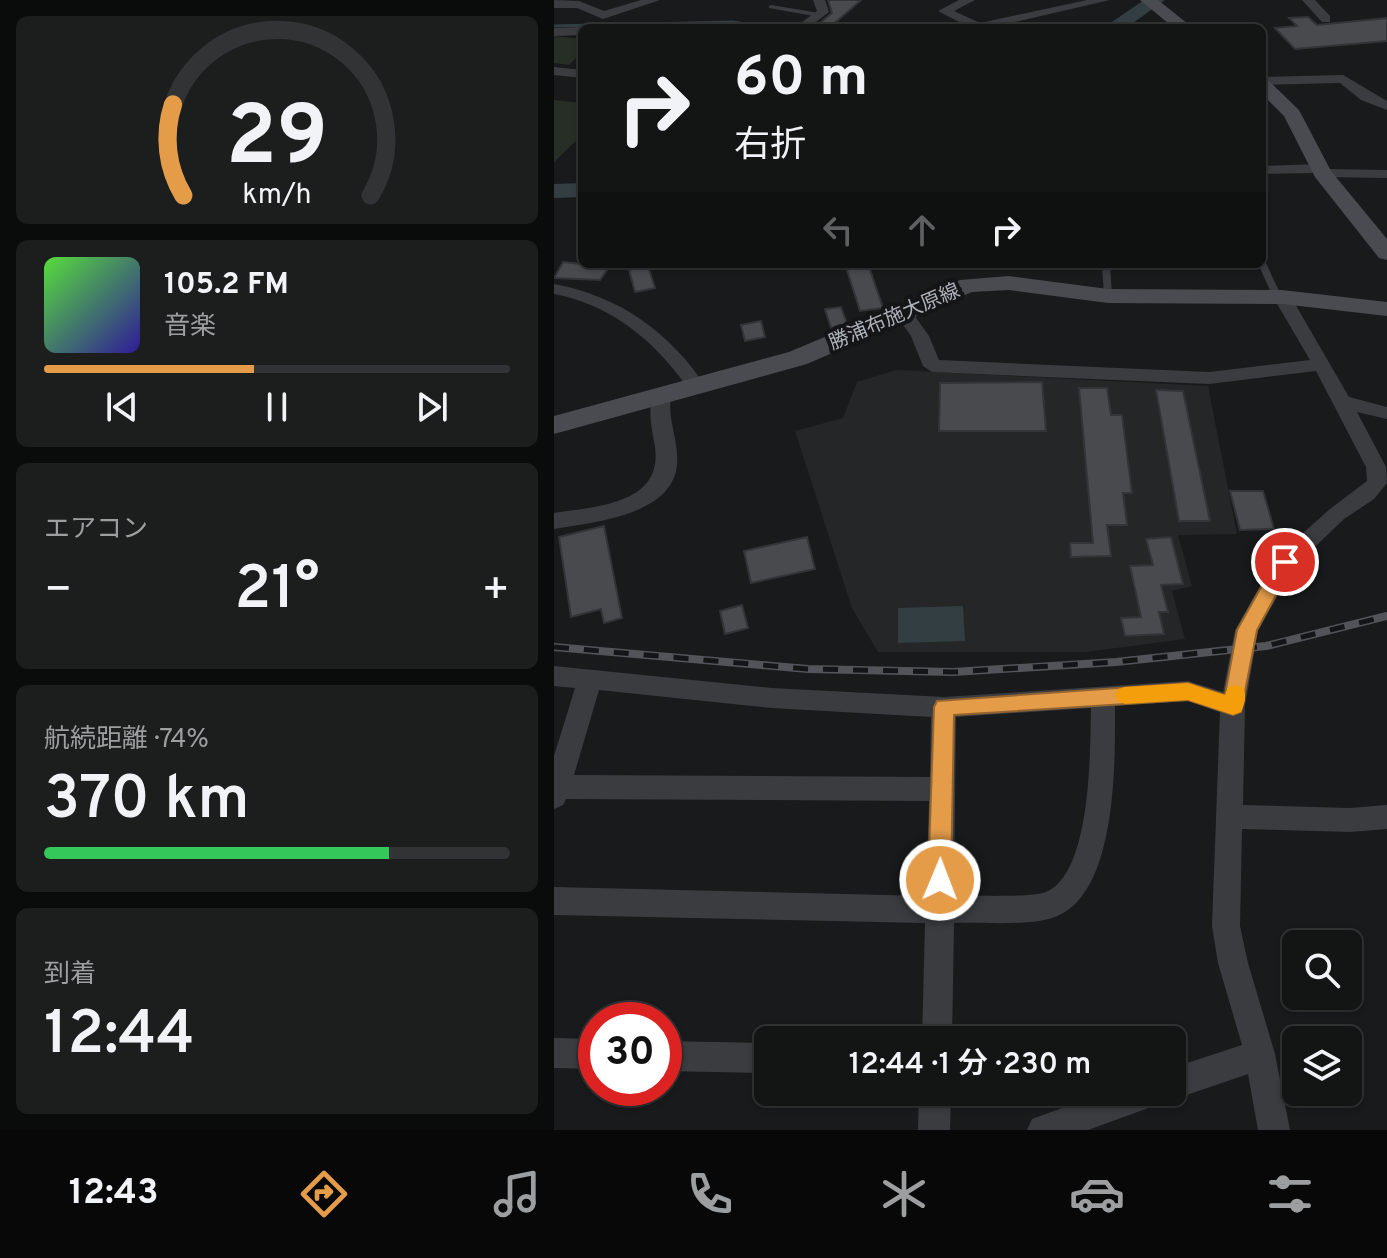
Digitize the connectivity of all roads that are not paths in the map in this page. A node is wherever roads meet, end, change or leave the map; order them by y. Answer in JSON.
{"nodes":[{"id":1,"x":654,"y":0,"type":"edge"},
{"id":2,"x":819,"y":0,"type":"edge"},
{"id":3,"x":969,"y":0,"type":"edge"},
{"id":4,"x":1104,"y":0,"type":"edge"},
{"id":5,"x":1308,"y":0,"type":"edge"},
{"id":6,"x":554,"y":4,"type":"edge"},
{"id":7,"x":1154,"y":4,"type":"edge"},
{"id":8,"x":771,"y":7,"type":"dead end"},
{"id":9,"x":819,"y":15,"type":"junction"},
{"id":10,"x":1326,"y":19,"type":"dead end"},
{"id":11,"x":806,"y":24,"type":"edge"},
{"id":12,"x":969,"y":24,"type":"edge"},
{"id":13,"x":989,"y":24,"type":"edge"},
{"id":14,"x":1180,"y":24,"type":"edge"},
{"id":15,"x":578,"y":31,"type":"edge"},
{"id":16,"x":554,"y":32,"type":"edge"},
{"id":17,"x":554,"y":71,"type":"edge"},
{"id":18,"x":578,"y":74,"type":"edge"},
{"id":19,"x":1266,"y":83,"type":"edge"},
{"id":20,"x":1266,"y":87,"type":"edge"},
{"id":21,"x":1387,"y":106,"type":"edge"},
{"id":22,"x":1266,"y":170,"type":"edge"},
{"id":23,"x":1321,"y":170,"type":"junction"},
{"id":24,"x":1385,"y":176,"type":"edge"},
{"id":25,"x":1387,"y":253,"type":"edge"},
{"id":26,"x":1106,"y":268,"type":"edge"},
{"id":27,"x":1264,"y":268,"type":"edge"},
{"id":28,"x":554,"y":289,"type":"edge"},
{"id":29,"x":1108,"y":296,"type":"junction"},
{"id":30,"x":1282,"y":297,"type":"junction"},
{"id":31,"x":1387,"y":309,"type":"edge"},
{"id":32,"x":903,"y":312,"type":"junction"},
{"id":33,"x":1322,"y":364,"type":"junction"},
{"id":34,"x":697,"y":387,"type":"junction"},
{"id":35,"x":662,"y":396,"type":"junction"},
{"id":36,"x":1342,"y":402,"type":"junction"},
{"id":37,"x":1387,"y":413,"type":"edge"},
{"id":38,"x":554,"y":425,"type":"edge"},
{"id":39,"x":554,"y":521,"type":"edge"},
{"id":40,"x":554,"y":676,"type":"edge"},
{"id":41,"x":590,"y":680,"type":"junction"},
{"id":42,"x":1103,"y":697,"type":"junction"},
{"id":43,"x":1233,"y":706,"type":"junction"},
{"id":44,"x":944,"y":707,"type":"junction"},
{"id":45,"x":942,"y":789,"type":"junction"},
{"id":46,"x":556,"y":792,"type":"edge"},
{"id":47,"x":1228,"y":817,"type":"junction"},
{"id":48,"x":1387,"y":817,"type":"edge"},
{"id":49,"x":554,"y":901,"type":"edge"},
{"id":50,"x":939,"y":910,"type":"junction"},
{"id":51,"x":937,"y":1026,"type":"edge"},
{"id":52,"x":554,"y":1053,"type":"edge"},
{"id":53,"x":578,"y":1054,"type":"edge"},
{"id":54,"x":1260,"y":1054,"type":"junction"},
{"id":55,"x":682,"y":1056,"type":"edge"},
{"id":56,"x":754,"y":1058,"type":"edge"},
{"id":57,"x":1186,"y":1079,"type":"edge"},
{"id":58,"x":935,"y":1106,"type":"edge"},
{"id":59,"x":1111,"y":1106,"type":"edge"},
{"id":60,"x":934,"y":1130,"type":"edge"},
{"id":61,"x":1043,"y":1130,"type":"edge"},
{"id":62,"x":1274,"y":1130,"type":"edge"}],
"edges":[{"from":1,"to":6,"type":"street"},
{"from":2,"to":9,"type":"street"},
{"from":3,"to":12,"type":"street"},
{"from":4,"to":13,"type":"street"},
{"from":5,"to":10,"type":"street"},
{"from":7,"to":14,"type":"main road"},
{"from":8,"to":9,"type":"lane"},
{"from":9,"to":11,"type":"street"},
{"from":15,"to":16,"type":"street"},
{"from":17,"to":18,"type":"street"},
{"from":19,"to":21,"type":"street"},
{"from":20,"to":23,"type":"main road"},
{"from":22,"to":23,"type":"street"},
{"from":23,"to":24,"type":"street"},
{"from":23,"to":25,"type":"main road"},
{"from":26,"to":29,"type":"lane"},
{"from":27,"to":30,"type":"lane"},
{"from":28,"to":34,"type":"street"},
{"from":29,"to":30,"type":"main road","name":"勝浦布施大原線"},
{"from":29,"to":32,"type":"main road","name":"勝浦布施大原線"},
{"from":30,"to":31,"type":"main road","name":"勝浦布施大原線"},
{"from":30,"to":33,"type":"street"},
{"from":32,"to":33,"type":"street"},
{"from":32,"to":34,"type":"main road","name":"勝浦布施大原線"},
{"from":33,"to":36,"type":"street"},
{"from":34,"to":35,"type":"main road","name":"勝浦布施大原線"},
{"from":35,"to":38,"type":"main road","name":"勝浦布施大原線"},
{"from":35,"to":39,"type":"street"},
{"from":36,"to":37,"type":"street"},
{"from":36,"to":43,"type":"street"},
{"from":40,"to":41,"type":"street"},
{"from":41,"to":44,"type":"street"},
{"from":41,"to":46,"type":"street"},
{"from":42,"to":43,"type":"street"},
{"from":42,"to":44,"type":"street"},
{"from":42,"to":50,"type":"street"},
{"from":43,"to":47,"type":"street"},
{"from":44,"to":45,"type":"street"},
{"from":45,"to":46,"type":"street"},
{"from":45,"to":50,"type":"street"},
{"from":47,"to":48,"type":"street"},
{"from":47,"to":54,"type":"street"},
{"from":49,"to":50,"type":"street"},
{"from":50,"to":51,"type":"street"},
{"from":52,"to":53,"type":"street"},
{"from":54,"to":57,"type":"street"},
{"from":54,"to":62,"type":"street"},
{"from":55,"to":56,"type":"street"},
{"from":58,"to":60,"type":"street"},
{"from":59,"to":61,"type":"street"}]}
